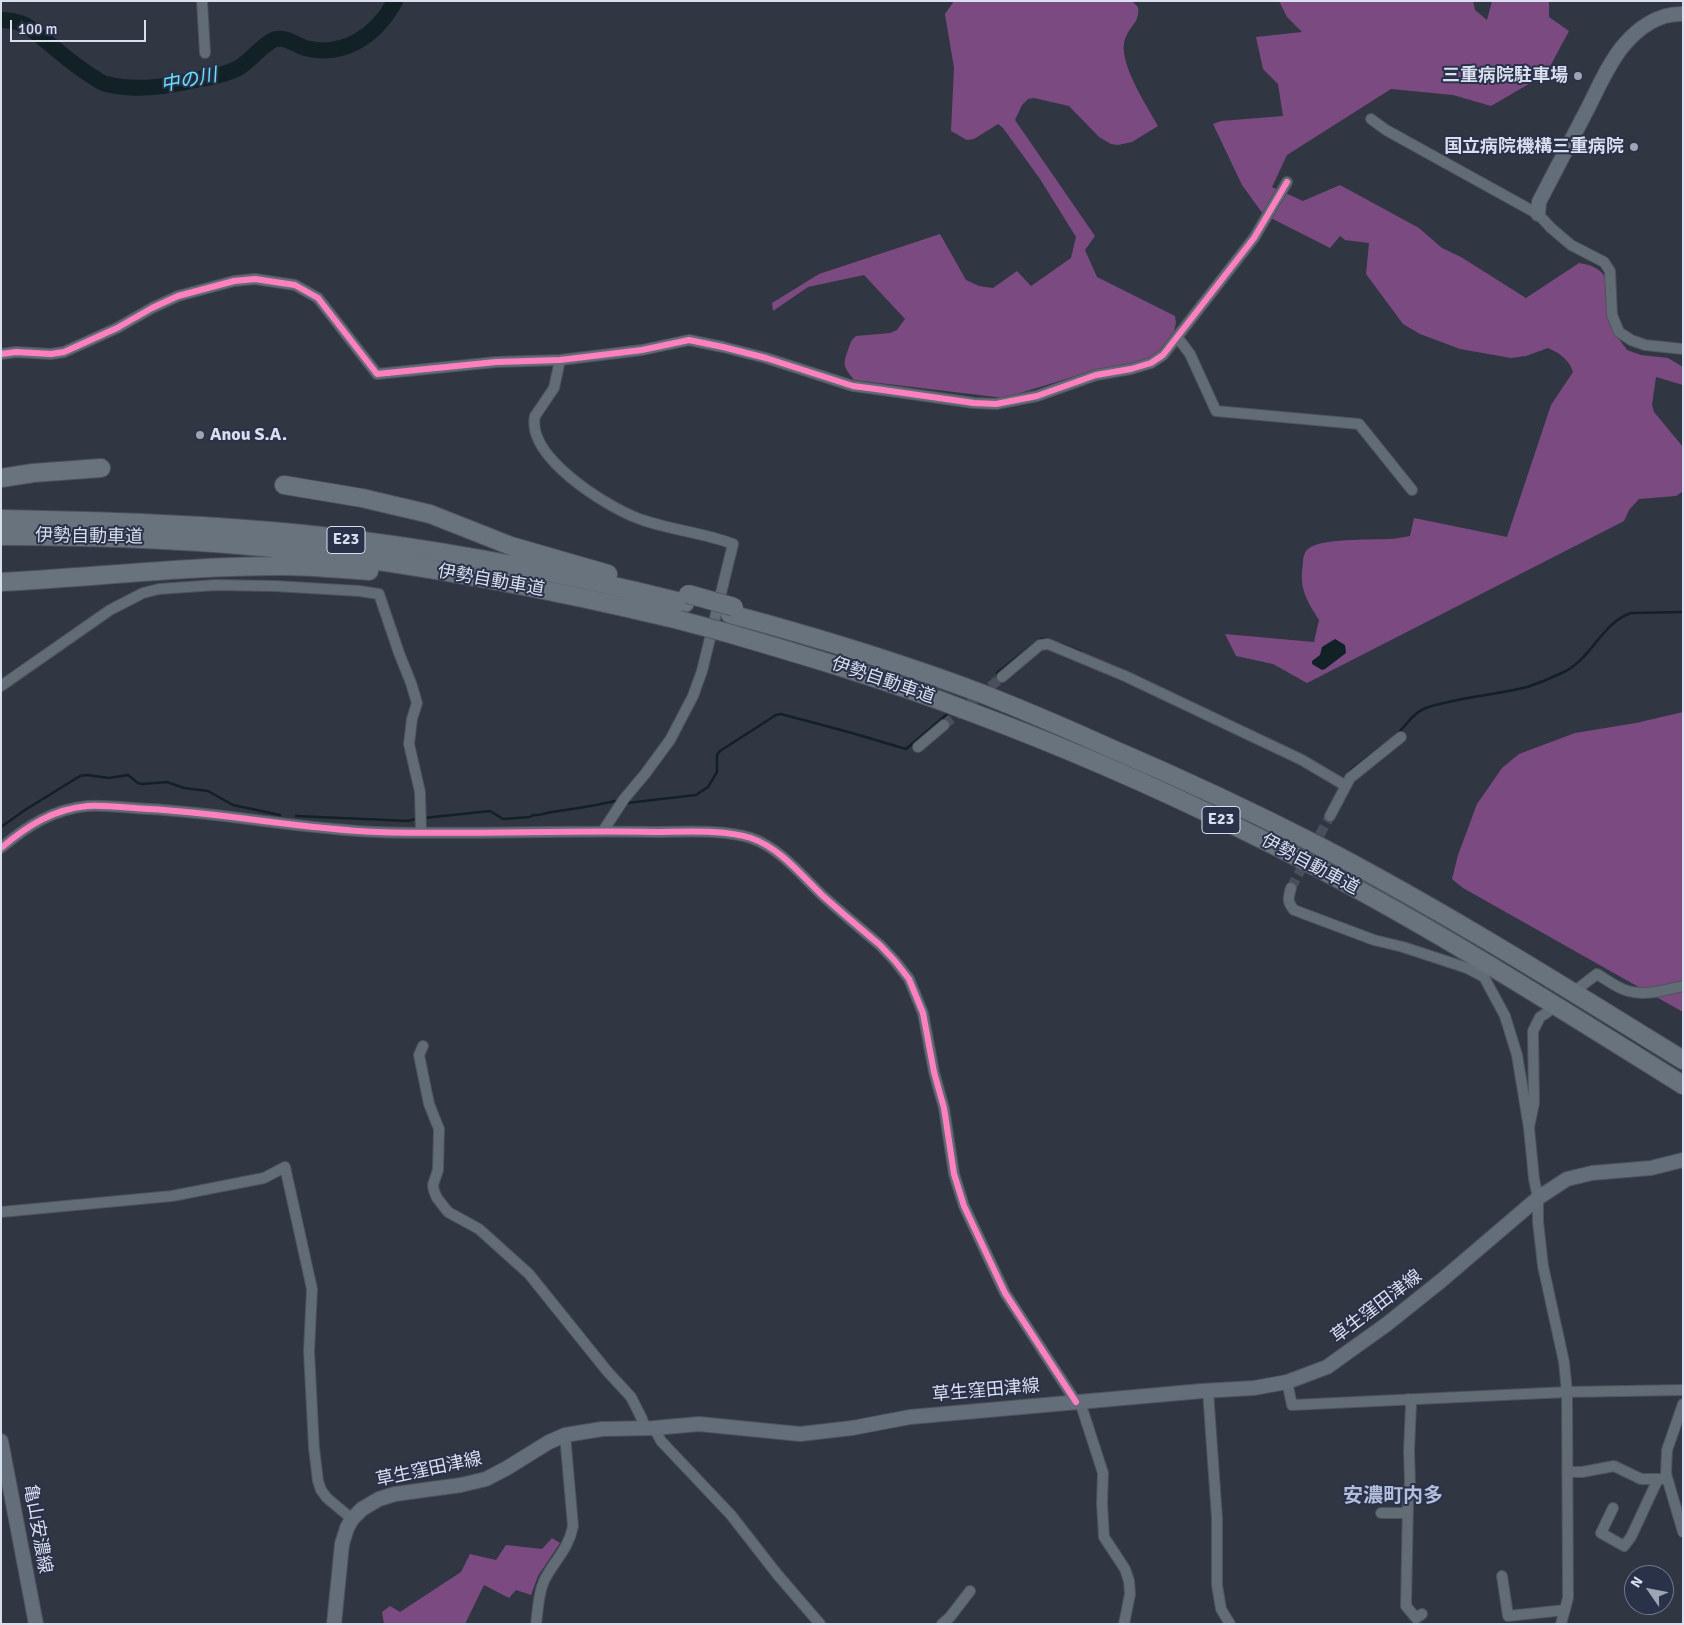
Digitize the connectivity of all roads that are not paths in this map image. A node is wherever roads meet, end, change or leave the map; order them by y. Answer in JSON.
{"nodes":[{"id":1,"x":202,"y":1,"type":"edge"},
{"id":2,"x":1683,"y":14,"type":"edge"},
{"id":3,"x":205,"y":53,"type":"dead end"},
{"id":4,"x":1371,"y":119,"type":"dead end"},
{"id":5,"x":1287,"y":182,"type":"dead end"},
{"id":6,"x":1538,"y":214,"type":"junction"},
{"id":7,"x":1178,"y":338,"type":"junction"},
{"id":8,"x":1683,"y":349,"type":"edge"},
{"id":9,"x":1,"y":354,"type":"edge"},
{"id":10,"x":560,"y":360,"type":"junction"},
{"id":11,"x":101,"y":468,"type":"dead end"},
{"id":12,"x":1,"y":478,"type":"edge"},
{"id":13,"x":284,"y":485,"type":"dead end"},
{"id":14,"x":1412,"y":490,"type":"dead end"},
{"id":15,"x":1,"y":519,"type":"edge"},
{"id":16,"x":1,"y":536,"type":"edge"},
{"id":17,"x":1,"y":582,"type":"edge"},
{"id":18,"x":504,"y":582,"type":"junction"},
{"id":19,"x":687,"y":599,"type":"junction"},
{"id":20,"x":1002,"y":677,"type":"tunnel mouth"},
{"id":21,"x":1,"y":686,"type":"edge"},
{"id":22,"x":944,"y":725,"type":"tunnel mouth"},
{"id":23,"x":1401,"y":738,"type":"dead end"},
{"id":24,"x":918,"y":746,"type":"dead end"},
{"id":25,"x":1346,"y":786,"type":"junction"},
{"id":26,"x":1330,"y":816,"type":"tunnel mouth"},
{"id":27,"x":421,"y":828,"type":"junction"},
{"id":28,"x":603,"y":831,"type":"junction"},
{"id":29,"x":1,"y":848,"type":"edge"},
{"id":30,"x":1291,"y":888,"type":"tunnel mouth"},
{"id":31,"x":1580,"y":986,"type":"dead end"},
{"id":32,"x":1683,"y":986,"type":"edge"},
{"id":33,"x":1548,"y":1012,"type":"dead end"},
{"id":34,"x":423,"y":1046,"type":"dead end"},
{"id":35,"x":1683,"y":1060,"type":"edge"},
{"id":36,"x":1683,"y":1085,"type":"edge"},
{"id":37,"x":1529,"y":1128,"type":"junction"},
{"id":38,"x":1683,"y":1160,"type":"edge"},
{"id":39,"x":1538,"y":1198,"type":"junction"},
{"id":40,"x":1,"y":1212,"type":"edge"},
{"id":41,"x":1287,"y":1382,"type":"junction"},
{"id":42,"x":1683,"y":1390,"type":"edge"},
{"id":43,"x":1208,"y":1391,"type":"junction"},
{"id":44,"x":1567,"y":1392,"type":"junction"},
{"id":45,"x":1408,"y":1399,"type":"junction"},
{"id":46,"x":1078,"y":1402,"type":"junction"},
{"id":47,"x":1683,"y":1404,"type":"edge"},
{"id":48,"x":649,"y":1428,"type":"junction"},
{"id":49,"x":565,"y":1434,"type":"junction"},
{"id":50,"x":1,"y":1441,"type":"edge"},
{"id":51,"x":1568,"y":1472,"type":"junction"},
{"id":52,"x":1663,"y":1479,"type":"junction"},
{"id":53,"x":1613,"y":1508,"type":"dead end"},
{"id":54,"x":1381,"y":1513,"type":"dead end"},
{"id":55,"x":1408,"y":1513,"type":"junction"},
{"id":56,"x":352,"y":1519,"type":"junction"},
{"id":57,"x":1683,"y":1532,"type":"edge"},
{"id":58,"x":1502,"y":1576,"type":"dead end"},
{"id":59,"x":970,"y":1591,"type":"dead end"},
{"id":60,"x":1565,"y":1610,"type":"junction"},
{"id":61,"x":1223,"y":1613,"type":"junction"},
{"id":62,"x":1422,"y":1614,"type":"dead end"},
{"id":63,"x":36,"y":1624,"type":"edge"},
{"id":64,"x":334,"y":1624,"type":"edge"},
{"id":65,"x":536,"y":1624,"type":"edge"},
{"id":66,"x":820,"y":1624,"type":"edge"},
{"id":67,"x":942,"y":1624,"type":"edge"},
{"id":68,"x":1124,"y":1624,"type":"edge"},
{"id":69,"x":1219,"y":1624,"type":"edge"},
{"id":70,"x":1230,"y":1624,"type":"edge"},
{"id":71,"x":1561,"y":1624,"type":"edge"}],
"edges":[{"from":1,"to":3,"type":"street"},
{"from":2,"to":6,"type":"main road"},
{"from":4,"to":6,"type":"street"},
{"from":5,"to":7,"type":"street"},
{"from":6,"to":8,"type":"street"},
{"from":7,"to":10,"type":"street"},
{"from":7,"to":14,"type":"street"},
{"from":9,"to":10,"type":"street"},
{"from":10,"to":28,"type":"street"},
{"from":11,"to":12,"type":"highway"},
{"from":13,"to":19,"type":"highway"},
{"from":15,"to":19,"type":"highway","name":"伊勢自動車道","number":"E23"},
{"from":16,"to":18,"type":"highway","name":"伊勢自動車道","number":"E23"},
{"from":17,"to":18,"type":"highway"},
{"from":18,"to":36,"type":"highway","name":"伊勢自動車道","number":"E23","bridge":true},
{"from":19,"to":35,"type":"highway","name":"伊勢自動車道","number":"E23"},
{"from":20,"to":25,"type":"street"},
{"from":21,"to":27,"type":"street"},
{"from":22,"to":24,"type":"street"},
{"from":23,"to":25,"type":"street"},
{"from":25,"to":26,"type":"street"},
{"from":27,"to":28,"type":"street"},
{"from":27,"to":29,"type":"street"},
{"from":28,"to":46,"type":"street"},
{"from":30,"to":37,"type":"street"},
{"from":31,"to":32,"type":"street"},
{"from":33,"to":37,"type":"street"},
{"from":34,"to":48,"type":"street"},
{"from":37,"to":39,"type":"street"},
{"from":38,"to":39,"type":"main road","name":"草生窪田津線"},
{"from":39,"to":41,"type":"main road","name":"草生窪田津線"},
{"from":39,"to":44,"type":"street"},
{"from":40,"to":56,"type":"street"},
{"from":41,"to":43,"type":"main road","name":"草生窪田津線"},
{"from":41,"to":45,"type":"street"},
{"from":42,"to":44,"type":"street"},
{"from":43,"to":46,"type":"main road","name":"草生窪田津線"},
{"from":43,"to":61,"type":"street"},
{"from":44,"to":45,"type":"street"},
{"from":44,"to":51,"type":"street"},
{"from":45,"to":55,"type":"street"},
{"from":46,"to":48,"type":"main road","name":"草生窪田津線"},
{"from":46,"to":68,"type":"street"},
{"from":47,"to":52,"type":"street"},
{"from":48,"to":49,"type":"main road","name":"草生窪田津線"},
{"from":48,"to":66,"type":"street"},
{"from":49,"to":56,"type":"main road","name":"草生窪田津線"},
{"from":49,"to":65,"type":"street"},
{"from":50,"to":63,"type":"main road","name":"亀山安濃線"},
{"from":51,"to":52,"type":"street"},
{"from":51,"to":60,"type":"street"},
{"from":52,"to":53,"type":"street"},
{"from":52,"to":57,"type":"street"},
{"from":54,"to":55,"type":"street"},
{"from":55,"to":62,"type":"street"},
{"from":56,"to":64,"type":"main road","name":"草生窪田津線"},
{"from":58,"to":60,"type":"street"},
{"from":59,"to":67,"type":"street"},
{"from":60,"to":71,"type":"street"},
{"from":61,"to":69,"type":"street"},
{"from":61,"to":70,"type":"street"}]}
